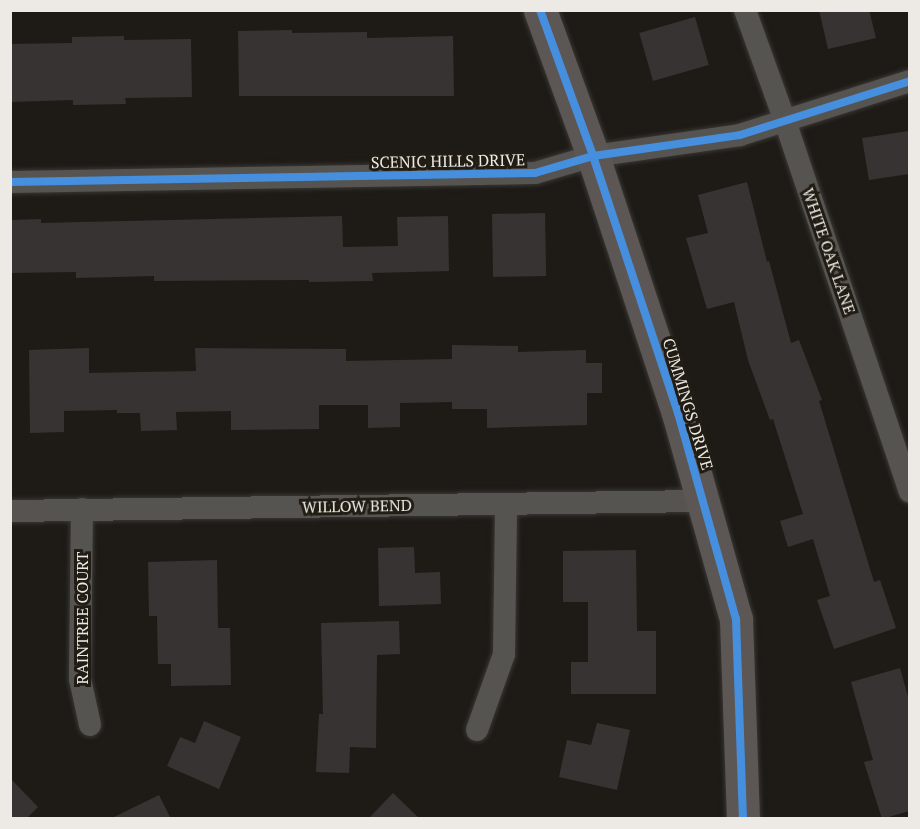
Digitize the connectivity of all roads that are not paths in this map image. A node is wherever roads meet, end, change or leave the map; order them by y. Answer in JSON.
{"nodes":[{"id":1,"x":540,"y":10,"type":"edge"},
{"id":2,"x":745,"y":10,"type":"edge"},
{"id":3,"x":909,"y":81,"type":"edge"},
{"id":4,"x":785,"y":121,"type":"junction"},
{"id":5,"x":593,"y":156,"type":"junction"},
{"id":6,"x":10,"y":182,"type":"edge"},
{"id":7,"x":909,"y":492,"type":"edge"},
{"id":8,"x":703,"y":501,"type":"junction"},
{"id":9,"x":507,"y":504,"type":"junction"},
{"id":10,"x":82,"y":509,"type":"junction"},
{"id":11,"x":10,"y":511,"type":"edge"},
{"id":12,"x":90,"y":725,"type":"dead end"},
{"id":13,"x":477,"y":730,"type":"dead end"},
{"id":14,"x":743,"y":819,"type":"edge"}],
"edges":[{"from":1,"to":5,"type":"street","name":"CUMMINGS DRIVE"},
{"from":2,"to":4,"type":"street","name":"WHITE OAK LANE"},
{"from":3,"to":4,"type":"street","name":"SCENIC HILLS DRIVE"},
{"from":4,"to":5,"type":"street","name":"SCENIC HILLS DRIVE"},
{"from":4,"to":7,"type":"street","name":"WHITE OAK LANE"},
{"from":5,"to":6,"type":"street","name":"SCENIC HILLS DRIVE"},
{"from":5,"to":8,"type":"street","name":"CUMMINGS DRIVE"},
{"from":8,"to":9,"type":"street","name":"WILLOW BEND"},
{"from":8,"to":14,"type":"street","name":"CUMMINGS DRIVE"},
{"from":9,"to":10,"type":"street","name":"WILLOW BEND"},
{"from":9,"to":13,"type":"street"},
{"from":10,"to":11,"type":"street","name":"WILLOW BEND"},
{"from":10,"to":12,"type":"street","name":"RAINTREE COURT"}]}
